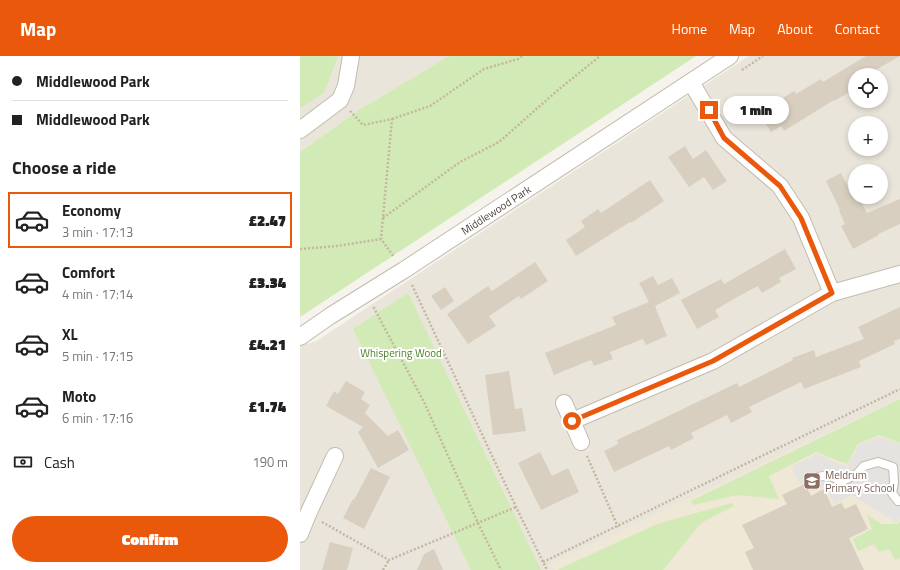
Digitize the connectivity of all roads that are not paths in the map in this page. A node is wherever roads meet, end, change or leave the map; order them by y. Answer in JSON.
{"nodes":[{"id":1,"x":351,"y":56,"type":"edge"},
{"id":2,"x":730,"y":56,"type":"edge"},
{"id":3,"x":692,"y":82,"type":"junction"},
{"id":4,"x":300,"y":130,"type":"edge"},
{"id":5,"x":900,"y":274,"type":"edge"},
{"id":6,"x":832,"y":293,"type":"junction"},
{"id":7,"x":300,"y":337,"type":"edge"},
{"id":8,"x":564,"y":403,"type":"dead end"},
{"id":9,"x":572,"y":421,"type":"junction"},
{"id":10,"x":581,"y":442,"type":"road end"},
{"id":11,"x":335,"y":456,"type":"dead end"},
{"id":12,"x":814,"y":478,"type":"dead end"},
{"id":13,"x":900,"y":501,"type":"edge"},
{"id":14,"x":300,"y":534,"type":"edge"}],
"edges":[{"from":1,"to":4,"type":"street"},
{"from":2,"to":3,"type":"street","name":"Middlewood Park"},
{"from":3,"to":6,"type":"street"},
{"from":3,"to":7,"type":"street","name":"Middlewood Park"},
{"from":5,"to":6,"type":"street"},
{"from":6,"to":9,"type":"street"},
{"from":8,"to":9,"type":"street"},
{"from":9,"to":10,"type":"street"},
{"from":11,"to":14,"type":"street"},
{"from":12,"to":13,"type":"lane"}]}
